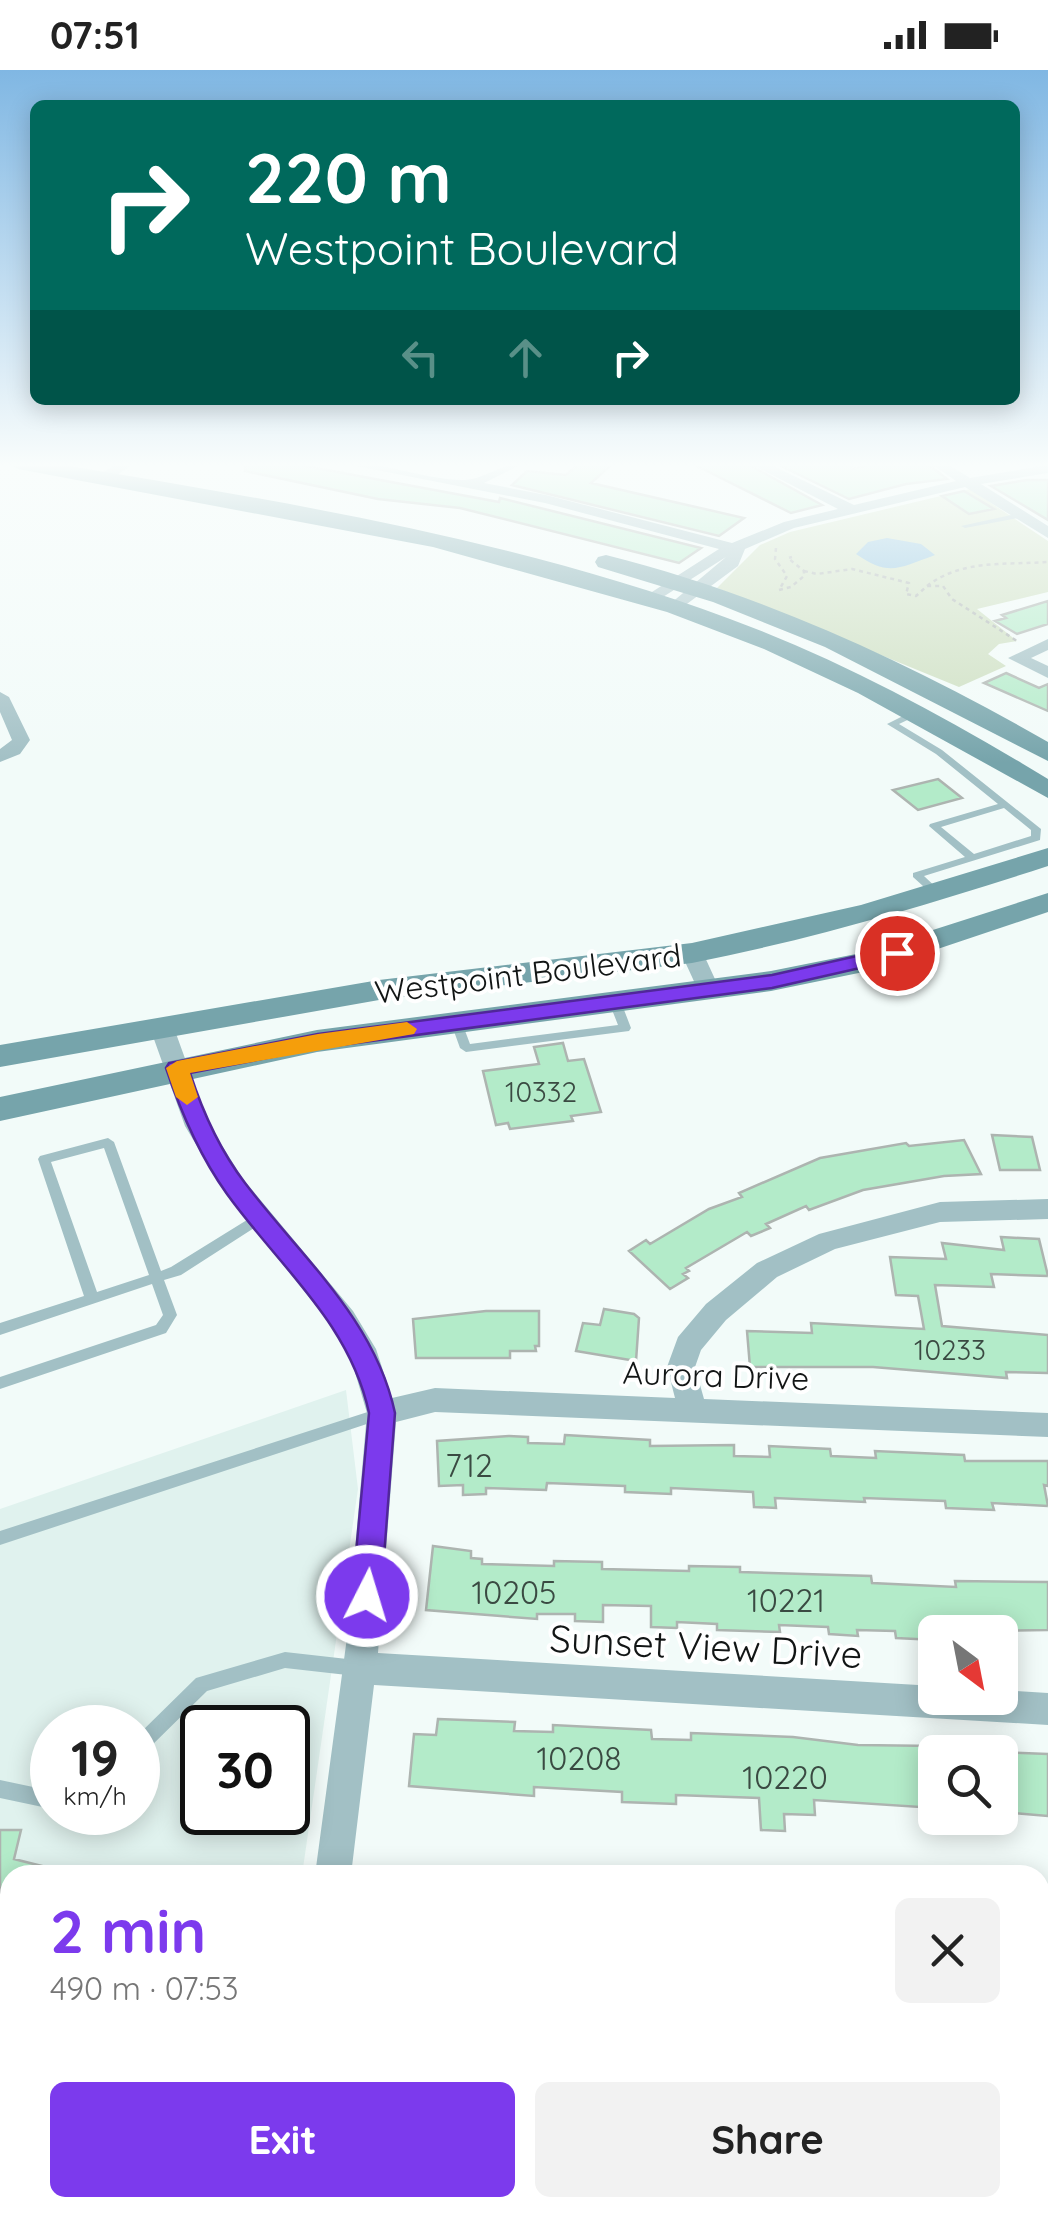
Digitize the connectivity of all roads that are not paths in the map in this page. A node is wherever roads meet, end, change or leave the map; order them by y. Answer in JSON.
{"nodes":[{"id":1,"x":526,"y":563,"type":"edge"},
{"id":2,"x":610,"y":563,"type":"edge"},
{"id":3,"x":704,"y":563,"type":"edge"},
{"id":4,"x":732,"y":563,"type":"edge"},
{"id":5,"x":677,"y":580,"type":"junction"},
{"id":6,"x":700,"y":589,"type":"junction"},
{"id":7,"x":649,"y":599,"type":"junction"},
{"id":8,"x":676,"y":607,"type":"junction"},
{"id":9,"x":1048,"y":644,"type":"edge"},
{"id":10,"x":1048,"y":672,"type":"edge"},
{"id":11,"x":0,"y":697,"type":"edge"},
{"id":12,"x":915,"y":713,"type":"junction"},
{"id":13,"x":1048,"y":754,"type":"edge"},
{"id":14,"x":0,"y":756,"type":"edge"},
{"id":15,"x":1048,"y":790,"type":"edge"},
{"id":16,"x":1005,"y":805,"type":"junction"},
{"id":17,"x":981,"y":812,"type":"junction"},
{"id":18,"x":960,"y":818,"type":"junction"},
{"id":19,"x":993,"y":821,"type":"dead end"},
{"id":20,"x":972,"y":828,"type":"dead end"},
{"id":21,"x":1026,"y":845,"type":"edge"},
{"id":22,"x":972,"y":858,"type":"junction"},
{"id":23,"x":936,"y":892,"type":"junction"},
{"id":24,"x":1048,"y":902,"type":"edge"},
{"id":25,"x":692,"y":953,"type":"junction"},
{"id":26,"x":708,"y":990,"type":"junction"},
{"id":27,"x":162,"y":1028,"type":"junction"},
{"id":28,"x":0,"y":1056,"type":"edge"},
{"id":29,"x":177,"y":1068,"type":"junction"},
{"id":30,"x":0,"y":1109,"type":"edge"},
{"id":31,"x":1048,"y":1209,"type":"edge"},
{"id":32,"x":260,"y":1218,"type":"junction"},
{"id":33,"x":158,"y":1276,"type":"junction"},
{"id":34,"x":92,"y":1298,"type":"junction"},
{"id":35,"x":0,"y":1329,"type":"edge"},
{"id":36,"x":0,"y":1383,"type":"edge"},
{"id":37,"x":692,"y":1408,"type":"junction"},
{"id":38,"x":382,"y":1413,"type":"junction"},
{"id":39,"x":1048,"y":1426,"type":"edge"},
{"id":40,"x":0,"y":1538,"type":"edge"},
{"id":41,"x":359,"y":1668,"type":"junction"},
{"id":42,"x":1048,"y":1709,"type":"edge"},
{"id":43,"x":160,"y":1725,"type":"edge"},
{"id":44,"x":0,"y":1788,"type":"edge"},
{"id":45,"x":30,"y":1795,"type":"edge"},
{"id":46,"x":334,"y":1865,"type":"edge"}],
"edges":[{"from":1,"to":7,"type":"main road"},
{"from":2,"to":5,"type":"main road"},
{"from":3,"to":5,"type":"street"},
{"from":4,"to":6,"type":"street"},
{"from":5,"to":6,"type":"main road"},
{"from":5,"to":7,"type":"street"},
{"from":6,"to":8,"type":"street"},
{"from":6,"to":13,"type":"main road"},
{"from":7,"to":8,"type":"main road"},
{"from":8,"to":12,"type":"main road"},
{"from":9,"to":10,"type":"street"},
{"from":11,"to":14,"type":"street"},
{"from":12,"to":15,"type":"main road"},
{"from":12,"to":16,"type":"lane"},
{"from":16,"to":17,"type":"lane"},
{"from":16,"to":21,"type":"lane"},
{"from":17,"to":18,"type":"lane"},
{"from":17,"to":19,"type":"lane"},
{"from":18,"to":20,"type":"lane"},
{"from":18,"to":22,"type":"lane"},
{"from":21,"to":22,"type":"lane"},
{"from":21,"to":23,"type":"main road","name":"Westpoint Boulevard"},
{"from":22,"to":23,"type":"lane"},
{"from":23,"to":25,"type":"main road","name":"Westpoint Boulevard"},
{"from":24,"to":26,"type":"main road","name":"Westpoint Boulevard"},
{"from":25,"to":26,"type":"street"},
{"from":25,"to":27,"type":"main road","name":"Westpoint Boulevard"},
{"from":26,"to":29,"type":"main road","name":"Westpoint Boulevard"},
{"from":27,"to":28,"type":"main road","name":"Westpoint Boulevard"},
{"from":27,"to":29,"type":"street"},
{"from":29,"to":30,"type":"main road","name":"Westpoint Boulevard"},
{"from":29,"to":32,"type":"street"},
{"from":31,"to":37,"type":"street"},
{"from":32,"to":33,"type":"lane"},
{"from":32,"to":38,"type":"street"},
{"from":33,"to":34,"type":"lane"},
{"from":33,"to":34,"type":"lane"},
{"from":33,"to":36,"type":"lane"},
{"from":34,"to":35,"type":"lane"},
{"from":37,"to":38,"type":"street","name":"Aurora Drive"},
{"from":37,"to":39,"type":"street","name":"Aurora Drive"},
{"from":38,"to":40,"type":"lane"},
{"from":38,"to":41,"type":"street"},
{"from":41,"to":42,"type":"street","name":"Sunset View Drive"},
{"from":41,"to":43,"type":"lane"},
{"from":41,"to":46,"type":"street"},
{"from":44,"to":45,"type":"lane"}]}
